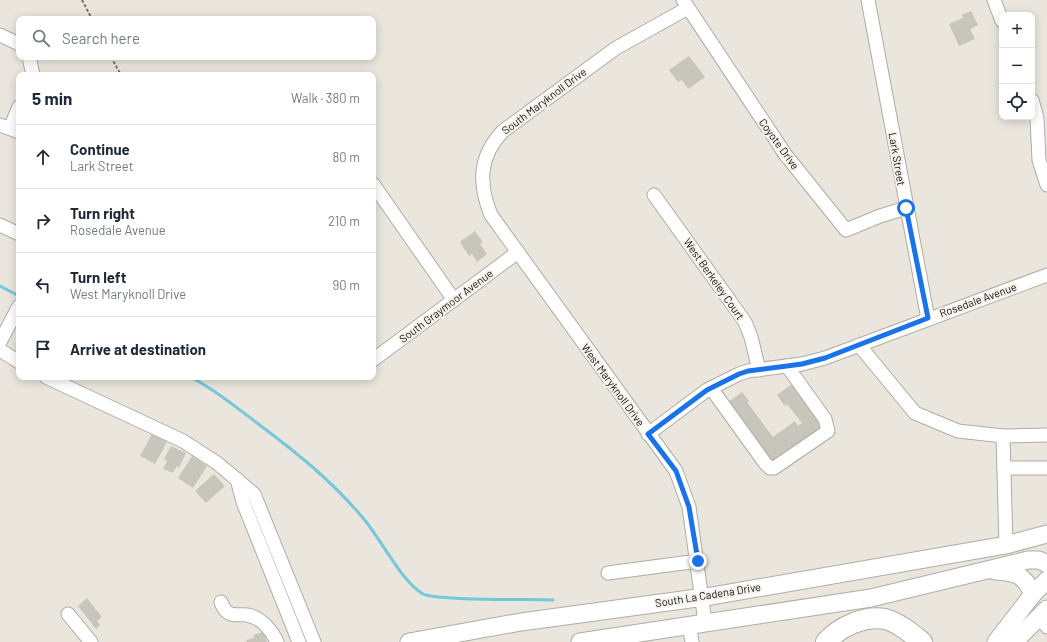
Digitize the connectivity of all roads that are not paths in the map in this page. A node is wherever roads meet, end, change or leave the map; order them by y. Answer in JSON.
{"nodes":[{"id":1,"x":868,"y":0,"type":"edge"},
{"id":2,"x":994,"y":0,"type":"edge"},
{"id":3,"x":685,"y":4,"type":"edge"},
{"id":4,"x":999,"y":13,"type":"edge"},
{"id":5,"x":0,"y":35,"type":"edge"},
{"id":6,"x":16,"y":43,"type":"edge"},
{"id":7,"x":30,"y":60,"type":"edge"},
{"id":8,"x":32,"y":72,"type":"edge"},
{"id":9,"x":1035,"y":111,"type":"edge"},
{"id":10,"x":16,"y":115,"type":"edge"},
{"id":11,"x":10,"y":128,"type":"edge"},
{"id":12,"x":1047,"y":185,"type":"edge"},
{"id":13,"x":376,"y":188,"type":"edge"},
{"id":14,"x":482,"y":189,"type":"joint"},
{"id":15,"x":654,"y":195,"type":"dead end"},
{"id":16,"x":906,"y":208,"type":"junction"},
{"id":17,"x":0,"y":225,"type":"edge"},
{"id":18,"x":16,"y":233,"type":"edge"},
{"id":19,"x":518,"y":252,"type":"junction"},
{"id":20,"x":1047,"y":275,"type":"edge"},
{"id":21,"x":454,"y":300,"type":"junction"},
{"id":22,"x":16,"y":312,"type":"edge"},
{"id":23,"x":928,"y":318,"type":"junction"},
{"id":24,"x":0,"y":342,"type":"edge"},
{"id":25,"x":859,"y":345,"type":"junction"},
{"id":26,"x":0,"y":350,"type":"edge"},
{"id":27,"x":376,"y":358,"type":"edge"},
{"id":28,"x":16,"y":360,"type":"edge"},
{"id":29,"x":787,"y":366,"type":"junction"},
{"id":30,"x":759,"y":370,"type":"junction"},
{"id":31,"x":52,"y":380,"type":"edge"},
{"id":32,"x":711,"y":388,"type":"junction"},
{"id":33,"x":648,"y":434,"type":"junction"},
{"id":34,"x":1047,"y":435,"type":"edge"},
{"id":35,"x":1003,"y":436,"type":"junction"},
{"id":36,"x":1004,"y":468,"type":"junction"},
{"id":37,"x":1047,"y":468,"type":"edge"},
{"id":38,"x":237,"y":479,"type":"junction"},
{"id":39,"x":1047,"y":534,"type":"edge"},
{"id":40,"x":1006,"y":545,"type":"junction"},
{"id":41,"x":1047,"y":548,"type":"edge"},
{"id":42,"x":698,"y":561,"type":"junction"},
{"id":43,"x":1047,"y":564,"type":"edge"},
{"id":44,"x":987,"y":571,"type":"junction"},
{"id":45,"x":608,"y":573,"type":"dead end"},
{"id":46,"x":1047,"y":580,"type":"edge"},
{"id":47,"x":1033,"y":594,"type":"junction"},
{"id":48,"x":700,"y":597,"type":"junction"},
{"id":49,"x":221,"y":602,"type":"dead end"},
{"id":50,"x":68,"y":614,"type":"dead end"},
{"id":51,"x":1045,"y":614,"type":"edge"},
{"id":52,"x":697,"y":624,"type":"junction"},
{"id":53,"x":92,"y":642,"type":"edge"},
{"id":54,"x":278,"y":642,"type":"edge"},
{"id":55,"x":299,"y":642,"type":"edge"},
{"id":56,"x":314,"y":642,"type":"edge"},
{"id":57,"x":409,"y":642,"type":"edge"},
{"id":58,"x":580,"y":642,"type":"edge"},
{"id":59,"x":692,"y":642,"type":"edge"},
{"id":60,"x":826,"y":642,"type":"edge"},
{"id":61,"x":922,"y":642,"type":"edge"},
{"id":62,"x":996,"y":642,"type":"edge"},
{"id":63,"x":1014,"y":642,"type":"edge"}],
"edges":[{"from":1,"to":16,"type":"street","name":"Lark Street"},
{"from":2,"to":4,"type":"street"},
{"from":3,"to":14,"type":"street","name":"South Maryknoll Drive"},
{"from":3,"to":16,"type":"street","name":"Coyote Drive"},
{"from":5,"to":6,"type":"street"},
{"from":7,"to":8,"type":"street"},
{"from":9,"to":12,"type":"street"},
{"from":10,"to":11,"type":"street"},
{"from":13,"to":21,"type":"street"},
{"from":14,"to":19,"type":"street","name":"West Maryknoll Drive"},
{"from":15,"to":30,"type":"street","name":"West Berkeley Court"},
{"from":16,"to":23,"type":"street","name":"Lark Street"},
{"from":17,"to":18,"type":"street"},
{"from":19,"to":21,"type":"street","name":"South Graymoor Avenue"},
{"from":19,"to":33,"type":"street","name":"West Maryknoll Drive"},
{"from":20,"to":23,"type":"street","name":"Rosedale Avenue"},
{"from":21,"to":27,"type":"street","name":"South Graymoor Avenue"},
{"from":22,"to":24,"type":"street"},
{"from":23,"to":25,"type":"street","name":"Rosedale Avenue"},
{"from":25,"to":29,"type":"street","name":"Rosedale Avenue"},
{"from":25,"to":35,"type":"street"},
{"from":26,"to":28,"type":"street"},
{"from":29,"to":30,"type":"street","name":"Rosedale Avenue"},
{"from":29,"to":32,"type":"street"},
{"from":30,"to":32,"type":"street","name":"Rosedale Avenue"},
{"from":31,"to":38,"type":"street"},
{"from":32,"to":33,"type":"street","name":"Rosedale Avenue"},
{"from":33,"to":42,"type":"street","name":"West Maryknoll Drive"},
{"from":34,"to":35,"type":"street"},
{"from":35,"to":36,"type":"street"},
{"from":36,"to":37,"type":"street"},
{"from":36,"to":40,"type":"street"},
{"from":38,"to":55,"type":"street"},
{"from":38,"to":56,"type":"street"},
{"from":39,"to":40,"type":"main road"},
{"from":40,"to":41,"type":"main road"},
{"from":40,"to":48,"type":"main road","name":"South La Cadena Drive"},
{"from":42,"to":45,"type":"street"},
{"from":42,"to":48,"type":"street","name":"West Maryknoll Drive"},
{"from":43,"to":44,"type":"main road"},
{"from":44,"to":47,"type":"main road"},
{"from":44,"to":52,"type":"main road"},
{"from":46,"to":47,"type":"main road"},
{"from":47,"to":62,"type":"main road"},
{"from":48,"to":52,"type":"street","name":"West Maryknoll Drive"},
{"from":48,"to":57,"type":"main road","name":"South La Cadena Drive"},
{"from":49,"to":54,"type":"street"},
{"from":50,"to":53,"type":"street"},
{"from":51,"to":63,"type":"main road"},
{"from":52,"to":58,"type":"main road"},
{"from":52,"to":59,"type":"street","name":"West Maryknoll Drive"},
{"from":60,"to":61,"type":"highway"}]}
